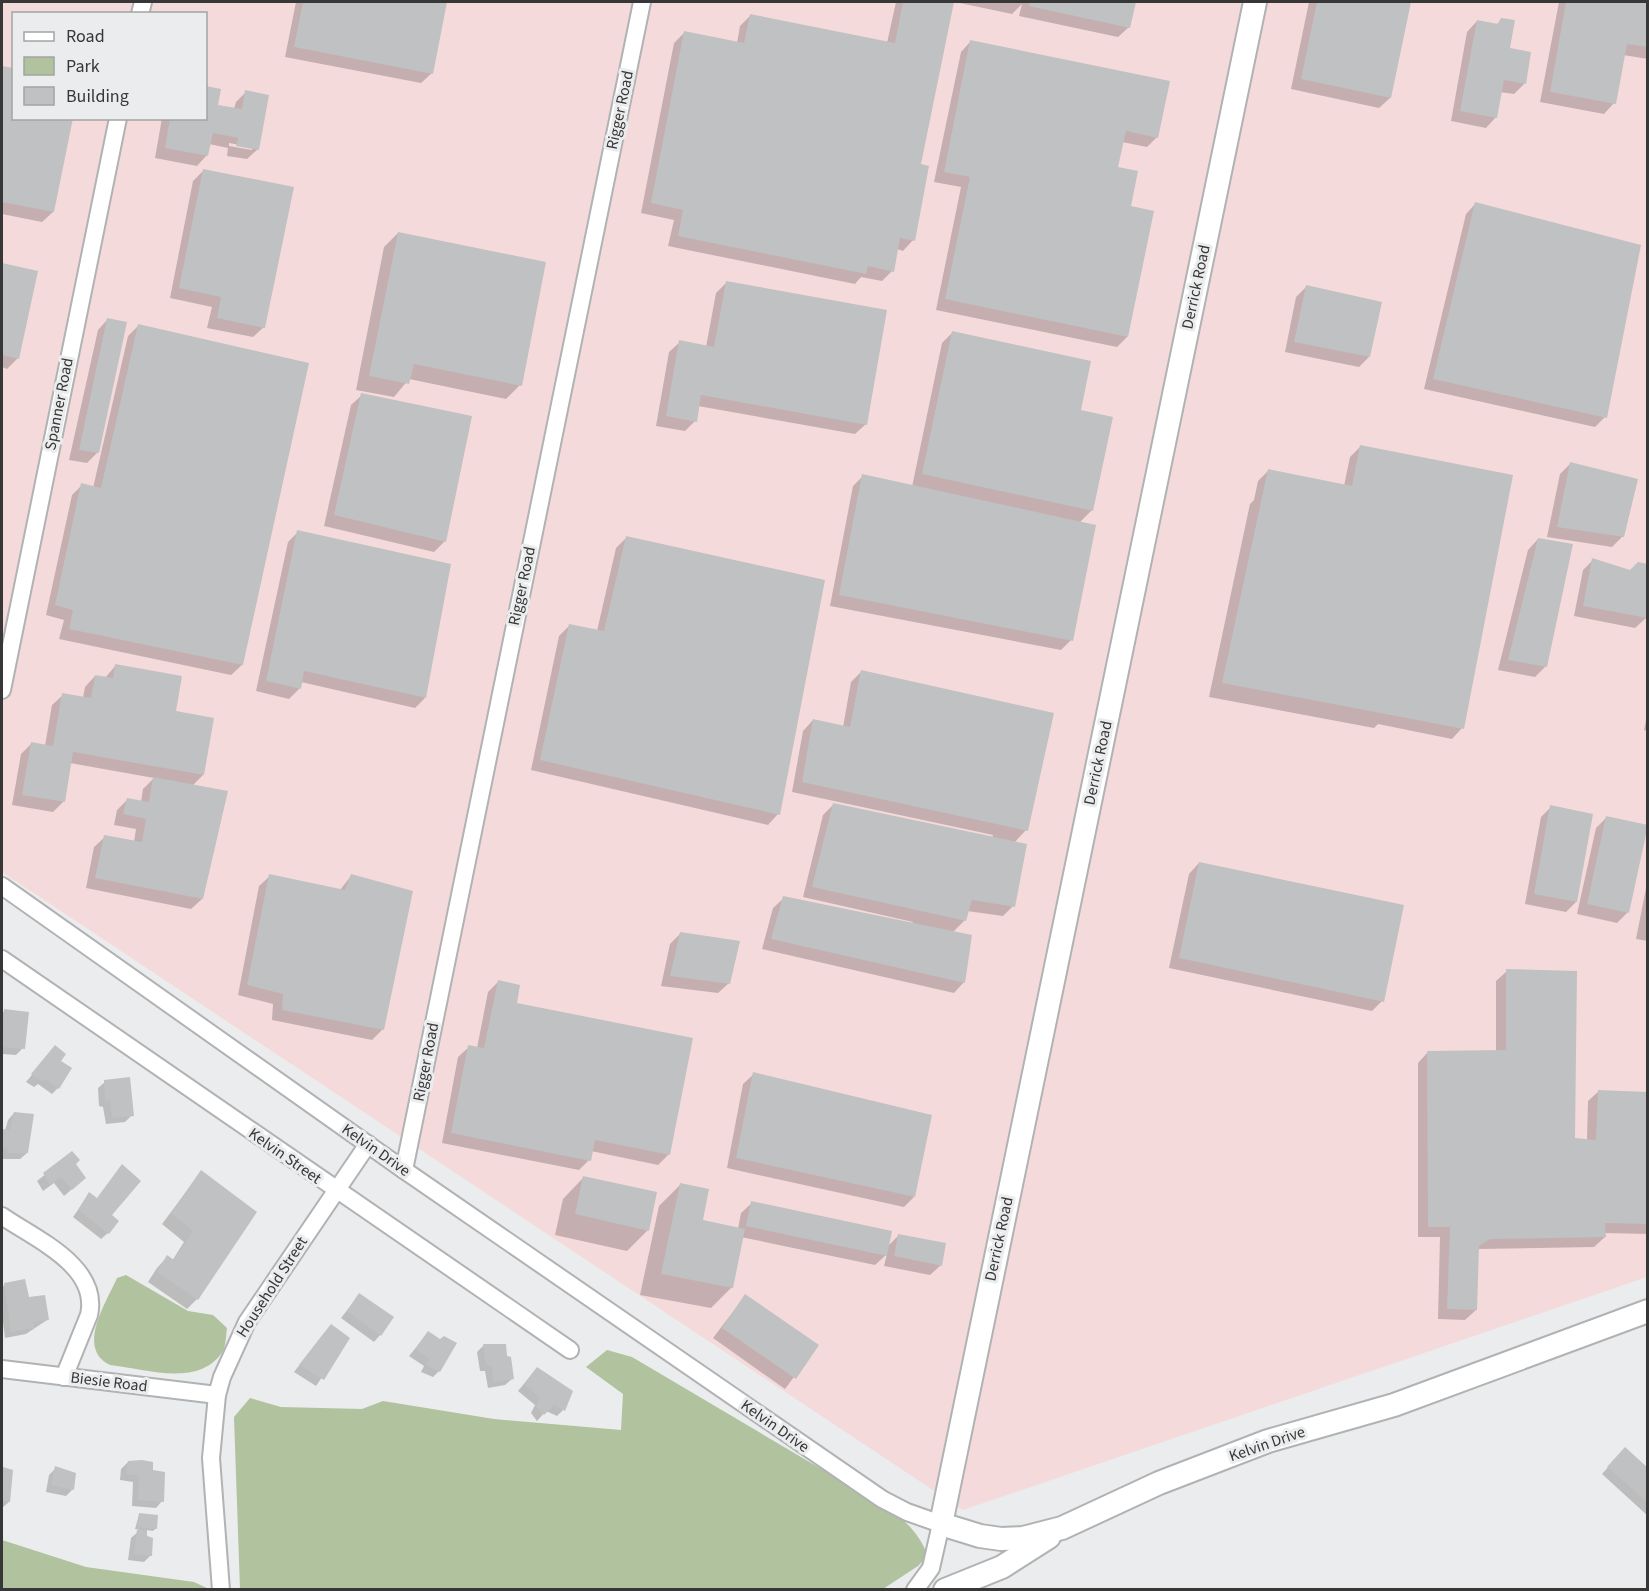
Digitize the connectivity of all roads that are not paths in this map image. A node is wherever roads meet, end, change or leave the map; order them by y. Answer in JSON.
{"nodes":[{"id":1,"x":642,"y":2,"type":"edge"},
{"id":2,"x":1255,"y":2,"type":"edge"},
{"id":3,"x":118,"y":120,"type":"edge"},
{"id":4,"x":2,"y":690,"type":"edge"},
{"id":5,"x":2,"y":886,"type":"edge"},
{"id":6,"x":2,"y":959,"type":"edge"},
{"id":7,"x":368,"y":1144,"type":"junction"},
{"id":8,"x":404,"y":1170,"type":"junction"},
{"id":9,"x":336,"y":1191,"type":"junction"},
{"id":10,"x":2,"y":1216,"type":"edge"},
{"id":11,"x":1647,"y":1311,"type":"edge"},
{"id":12,"x":570,"y":1350,"type":"dead end"},
{"id":13,"x":2,"y":1369,"type":"edge"},
{"id":14,"x":64,"y":1377,"type":"junction"},
{"id":15,"x":217,"y":1395,"type":"junction"},
{"id":16,"x":941,"y":1524,"type":"junction"},
{"id":17,"x":1062,"y":1528,"type":"junction"},
{"id":18,"x":220,"y":1590,"type":"edge"},
{"id":19,"x":915,"y":1590,"type":"edge"},
{"id":20,"x":945,"y":1590,"type":"edge"}],
"edges":[{"from":1,"to":8,"type":"street","name":"Rigger Road"},
{"from":2,"to":16,"type":"street","name":"Derrick Road"},
{"from":3,"to":4,"type":"street","name":"Spanner Road"},
{"from":5,"to":7,"type":"street","name":"Kelvin Drive"},
{"from":6,"to":9,"type":"street","name":"Kelvin Street"},
{"from":7,"to":8,"type":"street","name":"Kelvin Drive"},
{"from":7,"to":9,"type":"street","name":"Household Street"},
{"from":8,"to":16,"type":"street","name":"Kelvin Drive"},
{"from":9,"to":12,"type":"street","name":"Kelvin Street"},
{"from":9,"to":15,"type":"street","name":"Household Street"},
{"from":10,"to":14,"type":"street"},
{"from":11,"to":17,"type":"street","name":"Kelvin Drive"},
{"from":13,"to":14,"type":"street","name":"Biesie Road"},
{"from":14,"to":15,"type":"street","name":"Biesie Road"},
{"from":15,"to":18,"type":"street","name":"Household Street"},
{"from":16,"to":17,"type":"street","name":"Kelvin Drive"},
{"from":16,"to":19,"type":"street"},
{"from":17,"to":20,"type":"street"}]}
